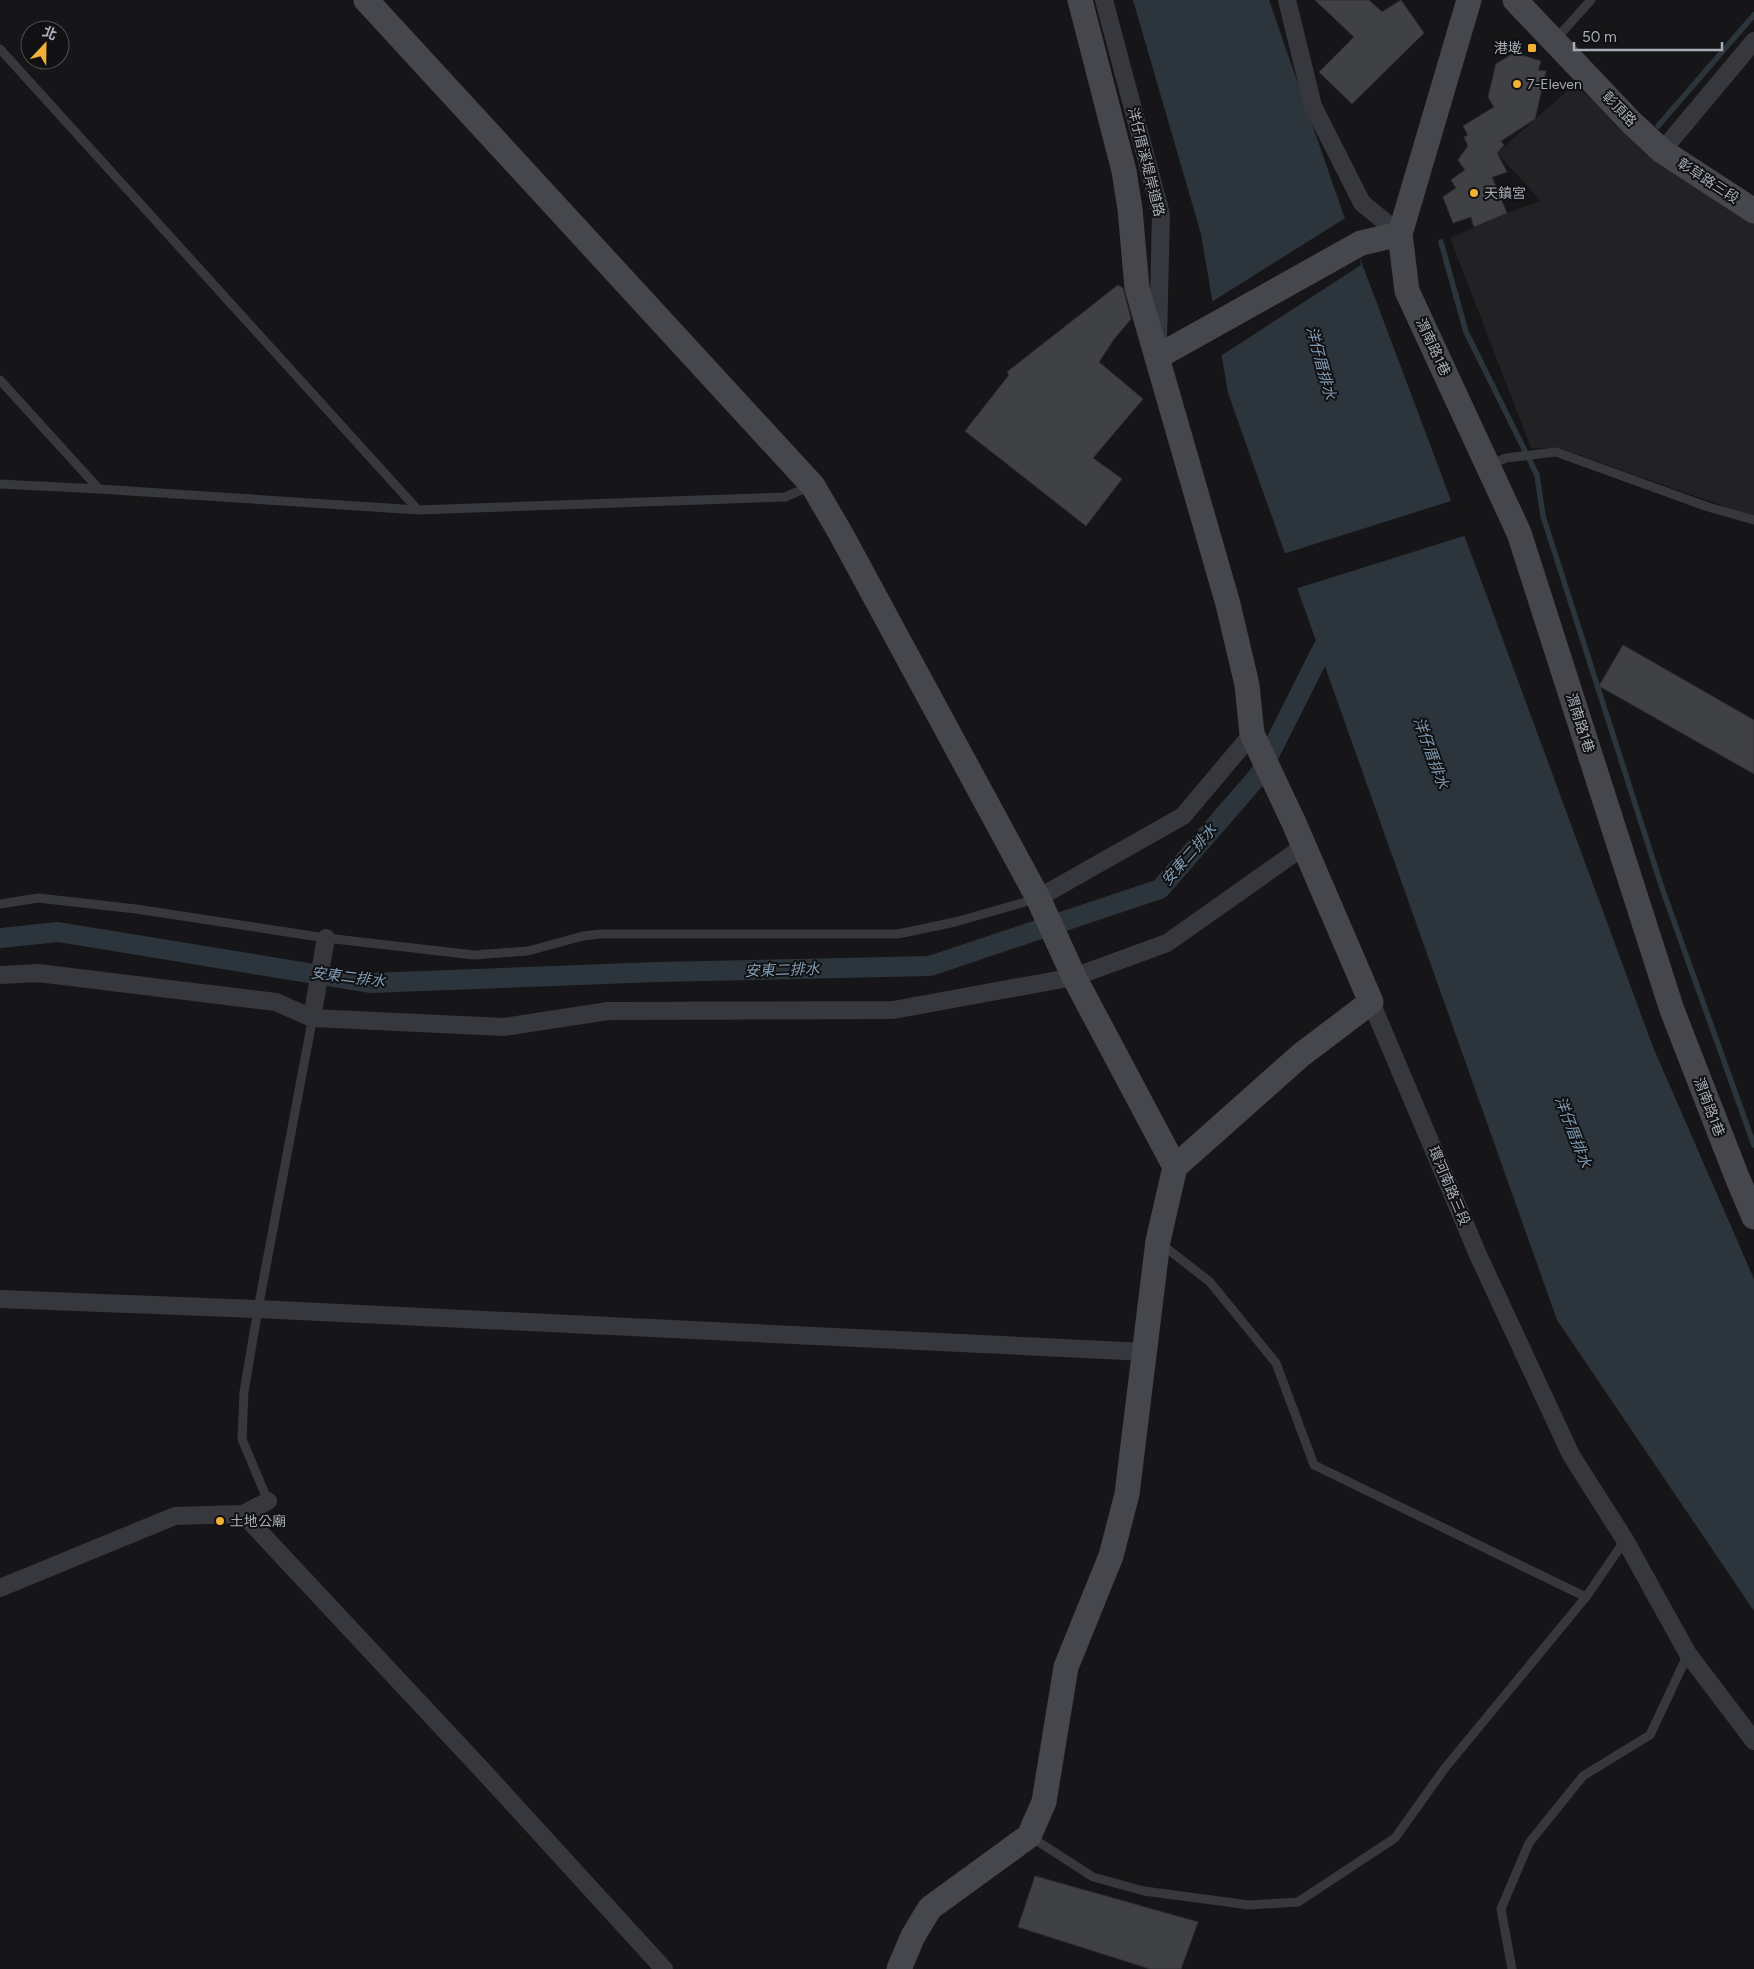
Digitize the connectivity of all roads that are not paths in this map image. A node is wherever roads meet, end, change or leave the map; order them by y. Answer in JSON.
{"nodes":[{"id":1,"x":366,"y":0,"type":"edge"},
{"id":2,"x":1080,"y":0,"type":"edge"},
{"id":3,"x":1104,"y":0,"type":"edge"},
{"id":4,"x":1287,"y":0,"type":"edge"},
{"id":5,"x":1469,"y":0,"type":"edge"},
{"id":6,"x":1515,"y":0,"type":"edge"},
{"id":7,"x":1591,"y":0,"type":"edge"},
{"id":8,"x":1554,"y":41,"type":"junction"},
{"id":9,"x":1754,"y":41,"type":"edge"},
{"id":10,"x":0,"y":49,"type":"edge"},
{"id":11,"x":1662,"y":151,"type":"junction"},
{"id":12,"x":1754,"y":211,"type":"edge"},
{"id":13,"x":1400,"y":234,"type":"junction"},
{"id":14,"x":1157,"y":357,"type":"junction"},
{"id":15,"x":0,"y":380,"type":"edge"},
{"id":16,"x":1488,"y":465,"type":"junction"},
{"id":17,"x":0,"y":484,"type":"edge"},
{"id":18,"x":813,"y":486,"type":"junction"},
{"id":19,"x":99,"y":489,"type":"junction"},
{"id":20,"x":418,"y":510,"type":"junction"},
{"id":21,"x":1754,"y":520,"type":"edge"},
{"id":22,"x":1252,"y":734,"type":"junction"},
{"id":23,"x":1303,"y":847,"type":"junction"},
{"id":24,"x":0,"y":904,"type":"edge"},
{"id":25,"x":1041,"y":905,"type":"junction"},
{"id":26,"x":326,"y":938,"type":"junction"},
{"id":27,"x":1071,"y":969,"type":"junction"},
{"id":28,"x":0,"y":975,"type":"edge"},
{"id":29,"x":1371,"y":1002,"type":"junction"},
{"id":30,"x":313,"y":1012,"type":"junction"},
{"id":31,"x":1175,"y":1167,"type":"junction"},
{"id":32,"x":1751,"y":1200,"type":"edge"},
{"id":33,"x":1158,"y":1241,"type":"junction"},
{"id":34,"x":0,"y":1299,"type":"edge"},
{"id":35,"x":258,"y":1309,"type":"junction"},
{"id":36,"x":1146,"y":1352,"type":"junction"},
{"id":37,"x":256,"y":1507,"type":"junction"},
{"id":38,"x":1625,"y":1540,"type":"junction"},
{"id":39,"x":0,"y":1588,"type":"edge"},
{"id":40,"x":1586,"y":1597,"type":"junction"},
{"id":41,"x":1688,"y":1654,"type":"junction"},
{"id":42,"x":1754,"y":1741,"type":"edge"},
{"id":43,"x":1029,"y":1836,"type":"junction"},
{"id":44,"x":664,"y":1969,"type":"edge"},
{"id":45,"x":899,"y":1969,"type":"edge"},
{"id":46,"x":1512,"y":1969,"type":"edge"}],
"edges":[{"from":1,"to":18,"type":"street"},
{"from":2,"to":14,"type":"street"},
{"from":3,"to":14,"type":"street","name":"洋仔厝溪堤岸道路"},
{"from":4,"to":13,"type":"street"},
{"from":5,"to":13,"type":"street"},
{"from":6,"to":8,"type":"street","name":"彰頂路"},
{"from":7,"to":8,"type":"lane"},
{"from":8,"to":11,"type":"street","name":"彰頂路"},
{"from":9,"to":11,"type":"street"},
{"from":10,"to":20,"type":"lane"},
{"from":11,"to":12,"type":"street","name":"彰草路三段"},
{"from":13,"to":14,"type":"street"},
{"from":13,"to":16,"type":"street","name":"渭南路1巷"},
{"from":14,"to":22,"type":"street"},
{"from":15,"to":19,"type":"lane"},
{"from":16,"to":21,"type":"lane"},
{"from":16,"to":32,"type":"street","name":"渭南路1巷"},
{"from":17,"to":19,"type":"lane"},
{"from":18,"to":20,"type":"lane"},
{"from":18,"to":25,"type":"street"},
{"from":19,"to":20,"type":"lane"},
{"from":22,"to":23,"type":"street","name":"環河南路三段"},
{"from":22,"to":25,"type":"street"},
{"from":23,"to":27,"type":"street"},
{"from":23,"to":29,"type":"street","name":"環河南路三段"},
{"from":24,"to":26,"type":"lane"},
{"from":25,"to":26,"type":"lane"},
{"from":25,"to":27,"type":"street"},
{"from":26,"to":30,"type":"street"},
{"from":27,"to":30,"type":"street"},
{"from":27,"to":31,"type":"street"},
{"from":28,"to":30,"type":"street"},
{"from":29,"to":31,"type":"street"},
{"from":29,"to":38,"type":"street","name":"環河南路三段"},
{"from":30,"to":35,"type":"lane"},
{"from":31,"to":33,"type":"street"},
{"from":33,"to":36,"type":"street"},
{"from":33,"to":40,"type":"lane"},
{"from":34,"to":35,"type":"street"},
{"from":35,"to":36,"type":"street"},
{"from":35,"to":37,"type":"lane"},
{"from":36,"to":43,"type":"street"},
{"from":37,"to":39,"type":"street"},
{"from":37,"to":44,"type":"street"},
{"from":38,"to":40,"type":"lane"},
{"from":38,"to":41,"type":"street","name":"環河南路三段"},
{"from":40,"to":43,"type":"lane"},
{"from":41,"to":42,"type":"street"},
{"from":41,"to":46,"type":"lane"},
{"from":43,"to":45,"type":"street"}]}
